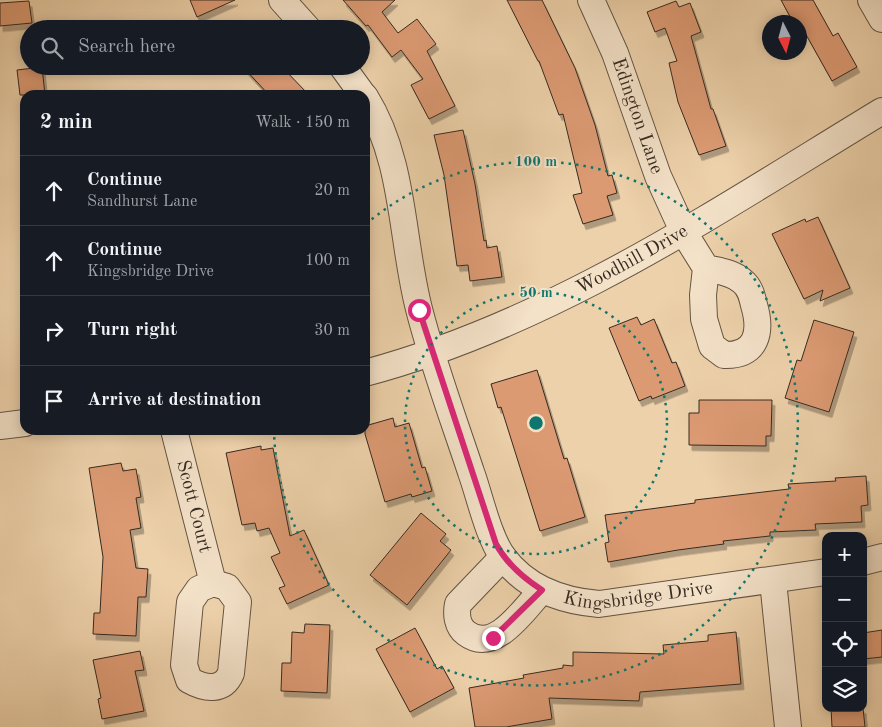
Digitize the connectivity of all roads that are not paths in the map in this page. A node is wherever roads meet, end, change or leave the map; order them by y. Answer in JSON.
{"nodes":[{"id":1,"x":282,"y":0,"type":"edge"},
{"id":2,"x":591,"y":0,"type":"edge"},
{"id":3,"x":871,"y":0,"type":"edge"},
{"id":4,"x":882,"y":19,"type":"edge"},
{"id":5,"x":300,"y":20,"type":"edge"},
{"id":6,"x":349,"y":75,"type":"edge"},
{"id":7,"x":360,"y":90,"type":"edge"},
{"id":8,"x":370,"y":107,"type":"edge"},
{"id":9,"x":882,"y":111,"type":"edge"},
{"id":10,"x":683,"y":231,"type":"junction"},
{"id":11,"x":706,"y":268,"type":"dead end"},
{"id":12,"x":431,"y":352,"type":"junction"},
{"id":13,"x":370,"y":370,"type":"edge"},
{"id":14,"x":20,"y":424,"type":"edge"},
{"id":15,"x":0,"y":426,"type":"edge"},
{"id":16,"x":175,"y":435,"type":"edge"},
{"id":17,"x":503,"y":557,"type":"junction"},
{"id":18,"x":882,"y":557,"type":"edge"},
{"id":19,"x":867,"y":561,"type":"edge"},
{"id":20,"x":822,"y":573,"type":"edge"},
{"id":21,"x":773,"y":581,"type":"junction"},
{"id":22,"x":213,"y":583,"type":"dead end"},
{"id":23,"x":542,"y":590,"type":"junction"},
{"id":24,"x":788,"y":727,"type":"edge"}],
"edges":[{"from":1,"to":5,"type":"street"},
{"from":2,"to":10,"type":"street","name":"Edington Lane"},
{"from":3,"to":4,"type":"street"},
{"from":6,"to":7,"type":"street","name":"Kingsbridge Drive"},
{"from":8,"to":12,"type":"street","name":"Kingsbridge Drive"},
{"from":9,"to":10,"type":"street","name":"Woodhill Drive"},
{"from":10,"to":11,"type":"street","name":"Edington Lane"},
{"from":10,"to":12,"type":"street","name":"Woodhill Drive"},
{"from":12,"to":13,"type":"street","name":"Woodhill Drive"},
{"from":12,"to":17,"type":"street","name":"Kingsbridge Drive"},
{"from":14,"to":15,"type":"street"},
{"from":16,"to":22,"type":"street","name":"Scott Court"},
{"from":17,"to":23,"type":"street","name":"Kingsbridge Drive"},
{"from":17,"to":23,"type":"street"},
{"from":18,"to":19,"type":"street"},
{"from":20,"to":21,"type":"street","name":"Kingsbridge Drive"},
{"from":21,"to":23,"type":"street","name":"Kingsbridge Drive"},
{"from":21,"to":24,"type":"street"}]}
